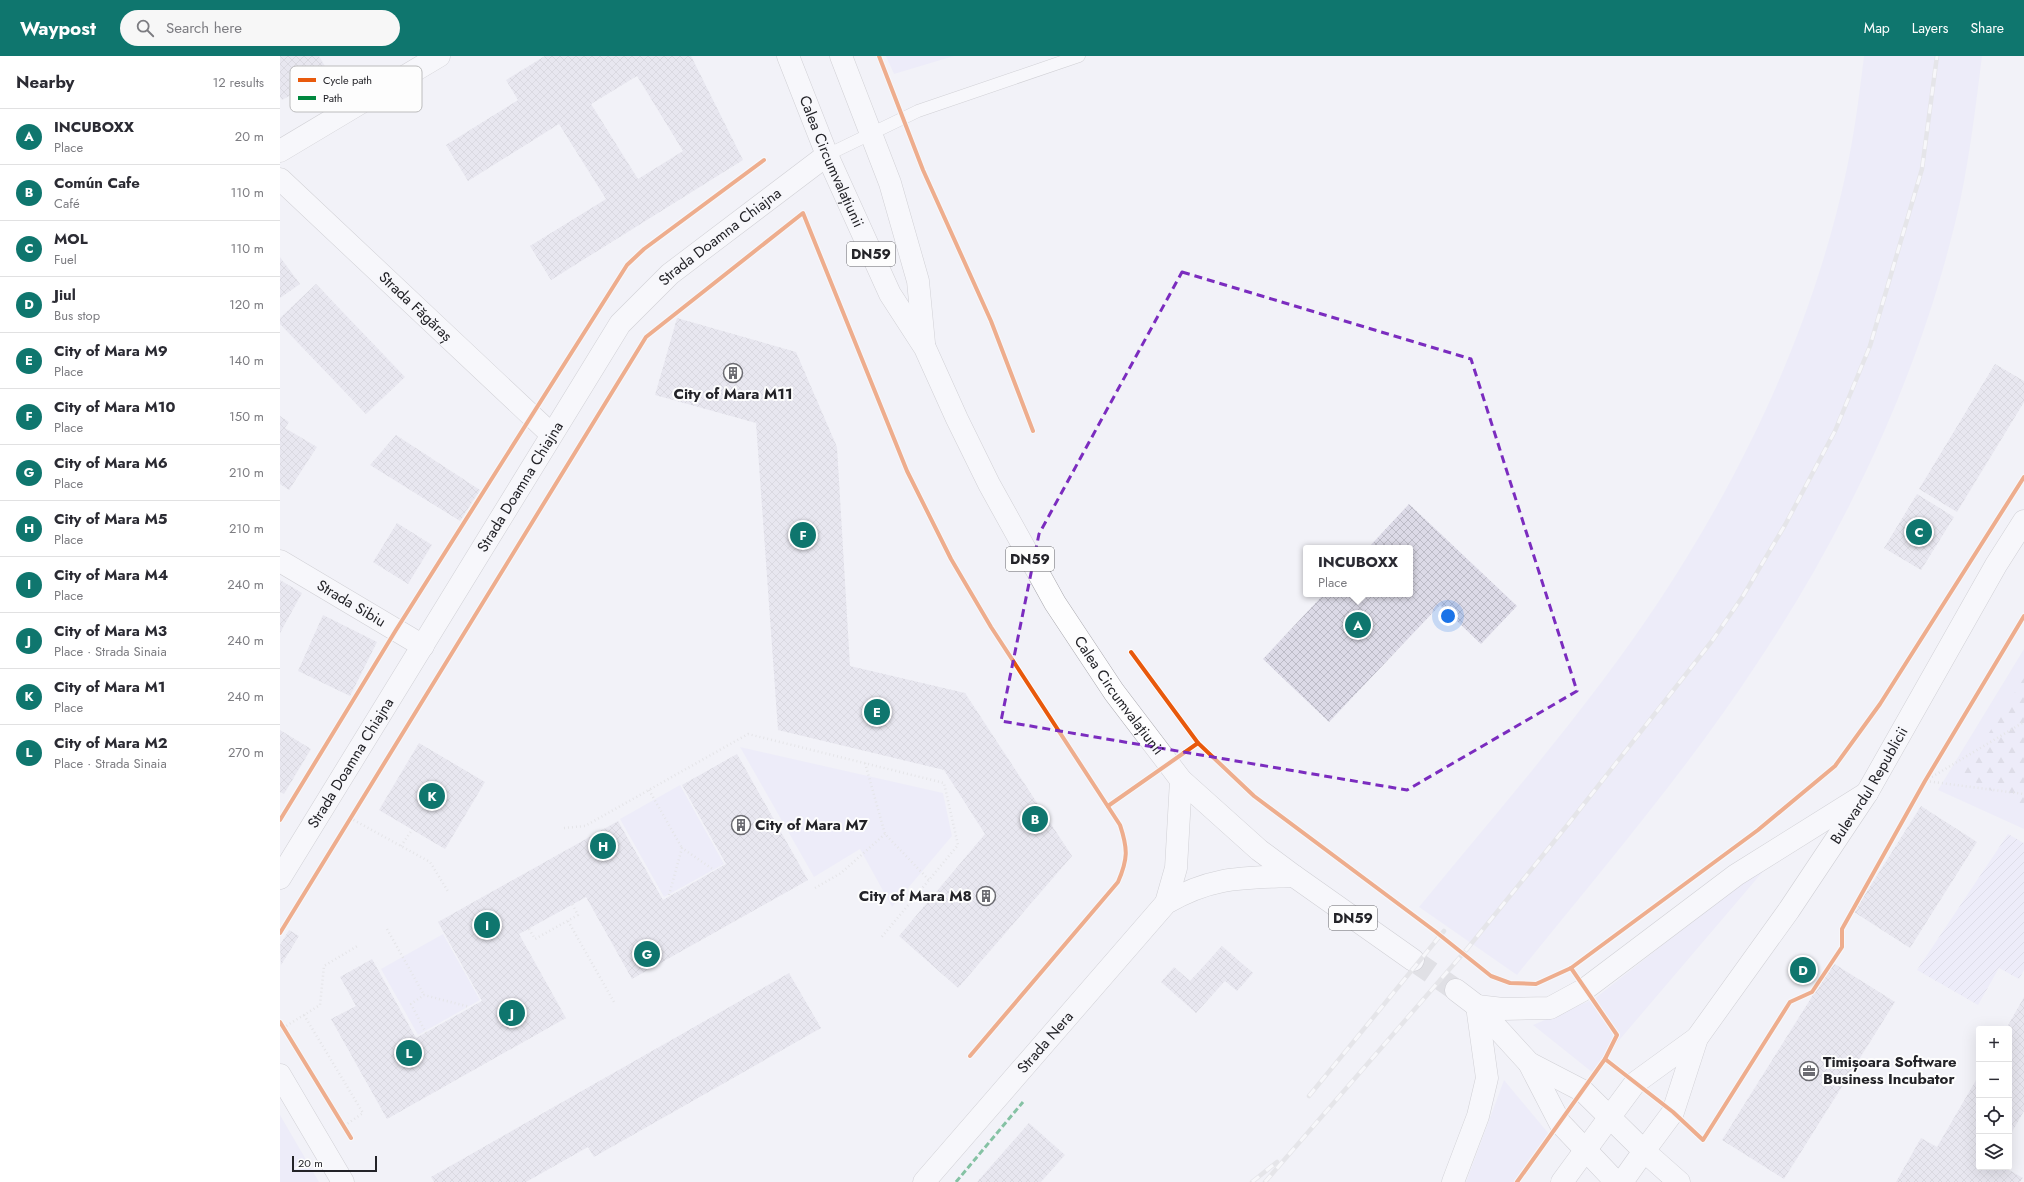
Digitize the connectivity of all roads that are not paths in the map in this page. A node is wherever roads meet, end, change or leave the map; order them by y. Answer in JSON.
{"nodes":[{"id":1,"x":439,"y":56,"type":"edge"},
{"id":2,"x":788,"y":56,"type":"edge"},
{"id":3,"x":840,"y":56,"type":"edge"},
{"id":4,"x":1079,"y":56,"type":"edge"},
{"id":5,"x":422,"y":66,"type":"edge"},
{"id":6,"x":345,"y":112,"type":"edge"},
{"id":7,"x":871,"y":132,"type":"junction"},
{"id":8,"x":280,"y":151,"type":"edge"},
{"id":9,"x":827,"y":154,"type":"junction"},
{"id":10,"x":280,"y":179,"type":"edge"},
{"id":11,"x":925,"y":348,"type":"junction"},
{"id":12,"x":551,"y":434,"type":"junction"},
{"id":13,"x":2024,"y":521,"type":"edge"},
{"id":14,"x":280,"y":561,"type":"edge"},
{"id":15,"x":423,"y":646,"type":"junction"},
{"id":16,"x":1181,"y":780,"type":"junction"},
{"id":17,"x":1867,"y":793,"type":"junction"},
{"id":18,"x":1294,"y":876,"type":"junction"},
{"id":19,"x":280,"y":878,"type":"edge"},
{"id":20,"x":1166,"y":903,"type":"junction"},
{"id":21,"x":1413,"y":960,"type":"tunnel mouth"},
{"id":22,"x":1456,"y":990,"type":"tunnel mouth"},
{"id":23,"x":1477,"y":1006,"type":"junction"},
{"id":24,"x":1697,"y":1038,"type":"junction"},
{"id":25,"x":1529,"y":1063,"type":"junction"},
{"id":26,"x":280,"y":1075,"type":"edge"},
{"id":27,"x":1609,"y":1118,"type":"junction"},
{"id":28,"x":1585,"y":1151,"type":"junction"},
{"id":29,"x":1644,"y":1151,"type":"junction"},
{"id":30,"x":1456,"y":1175,"type":"edge"},
{"id":31,"x":343,"y":1182,"type":"edge"},
{"id":32,"x":924,"y":1182,"type":"edge"},
{"id":33,"x":1562,"y":1182,"type":"edge"},
{"id":34,"x":1616,"y":1182,"type":"edge"},
{"id":35,"x":1622,"y":1182,"type":"edge"},
{"id":36,"x":1679,"y":1182,"type":"edge"}],
"edges":[{"from":1,"to":5,"type":"main road"},
{"from":2,"to":9,"type":"main road","name":"Calea Circumvalațiunii","number":"DN59"},
{"from":3,"to":7,"type":"main road","name":"Calea Circumvalațiunii","number":"DN59"},
{"from":4,"to":7,"type":"lane"},
{"from":6,"to":8,"type":"main road"},
{"from":7,"to":9,"type":"lane"},
{"from":7,"to":11,"type":"main road","name":"Calea Circumvalațiunii","number":"DN59"},
{"from":9,"to":11,"type":"main road","name":"Calea Circumvalațiunii","number":"DN59"},
{"from":9,"to":12,"type":"main road","name":"Strada Doamna Chiajna"},
{"from":10,"to":12,"type":"main road","name":"Strada Făgăraș"},
{"from":11,"to":16,"type":"main road","name":"Calea Circumvalațiunii","number":"DN59"},
{"from":12,"to":15,"type":"main road","name":"Strada Doamna Chiajna"},
{"from":13,"to":17,"type":"main road","name":"Bulevardul Republicii"},
{"from":14,"to":15,"type":"main road","name":"Strada Sibiu"},
{"from":15,"to":19,"type":"main road","name":"Strada Doamna Chiajna"},
{"from":16,"to":18,"type":"main road","name":"Calea Circumvalațiunii","number":"DN59"},
{"from":16,"to":20,"type":"main road","name":"Strada Nera"},
{"from":17,"to":23,"type":"main road"},
{"from":17,"to":24,"type":"main road","name":"Bulevardul Republicii"},
{"from":18,"to":20,"type":"main road","name":"Strada Nera"},
{"from":18,"to":21,"type":"main road","name":"Calea Circumvalațiunii","number":"DN59"},
{"from":20,"to":32,"type":"main road","name":"Strada Nera"},
{"from":22,"to":23,"type":"main road"},
{"from":23,"to":25,"type":"main road"},
{"from":23,"to":30,"type":"main road"},
{"from":24,"to":27,"type":"main road","name":"Bulevardul Republicii"},
{"from":24,"to":29,"type":"main road","name":"Bulevardul Republicii"},
{"from":25,"to":27,"type":"main road"},
{"from":25,"to":28,"type":"main road"},
{"from":26,"to":31,"type":"main road"},
{"from":27,"to":28,"type":"main road","name":"Bulevardul Republicii"},
{"from":27,"to":29,"type":"main road"},
{"from":28,"to":33,"type":"main road","name":"Bulevardul Republicii"},
{"from":28,"to":34,"type":"main road"},
{"from":29,"to":35,"type":"main road","name":"Bulevardul Republicii"},
{"from":29,"to":36,"type":"main road"}]}
